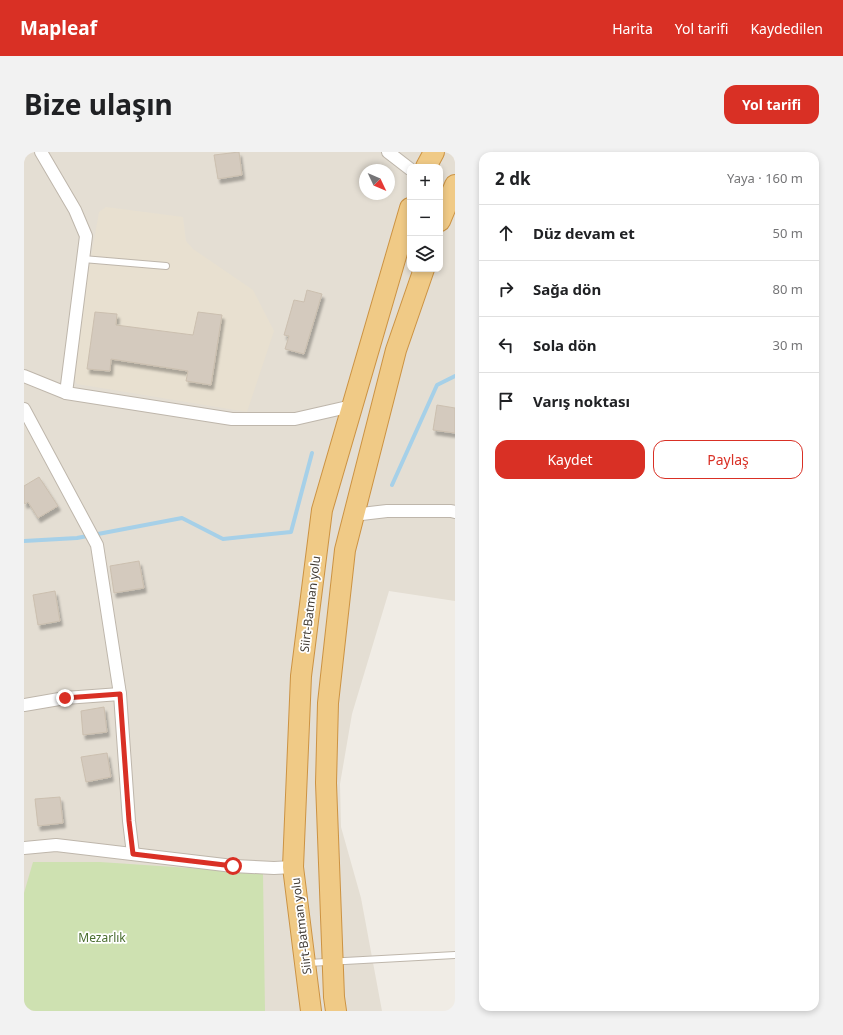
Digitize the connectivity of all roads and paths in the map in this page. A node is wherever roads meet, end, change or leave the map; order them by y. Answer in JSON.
{"nodes":[{"id":1,"x":41,"y":152,"type":"edge"},
{"id":2,"x":388,"y":152,"type":"edge"},
{"id":3,"x":434,"y":152,"type":"edge"},
{"id":4,"x":428,"y":164,"type":"edge"},
{"id":5,"x":407,"y":167,"type":"edge"},
{"id":6,"x":455,"y":185,"type":"edge"},
{"id":7,"x":443,"y":214,"type":"edge"},
{"id":8,"x":407,"y":218,"type":"edge"},
{"id":9,"x":83,"y":259,"type":"junction"},
{"id":10,"x":166,"y":266,"type":"dead end"},
{"id":11,"x":423,"y":272,"type":"edge"},
{"id":12,"x":24,"y":376,"type":"edge"},
{"id":13,"x":66,"y":393,"type":"junction"},
{"id":14,"x":352,"y":406,"type":"junction"},
{"id":15,"x":24,"y":409,"type":"edge"},
{"id":16,"x":28,"y":426,"type":"edge"},
{"id":17,"x":454,"y":508,"type":"edge"},
{"id":18,"x":354,"y":515,"type":"junction"},
{"id":19,"x":120,"y":694,"type":"junction"},
{"id":20,"x":24,"y":705,"type":"edge"},
{"id":21,"x":24,"y":848,"type":"edge"},
{"id":22,"x":133,"y":854,"type":"junction"},
{"id":23,"x":294,"y":867,"type":"junction"},
{"id":24,"x":455,"y":955,"type":"edge"},
{"id":25,"x":332,"y":962,"type":"junction"},
{"id":26,"x":305,"y":963,"type":"junction"},
{"id":27,"x":311,"y":1011,"type":"edge"},
{"id":28,"x":336,"y":1011,"type":"edge"}],
"edges":[{"from":1,"to":9,"type":"street"},
{"from":2,"to":5,"type":"street"},
{"from":3,"to":4,"type":"highway"},
{"from":6,"to":7,"type":"highway"},
{"from":8,"to":14,"type":"highway","name":"Siirt-Batman yolu"},
{"from":9,"to":10,"type":"lane"},
{"from":9,"to":13,"type":"street"},
{"from":11,"to":18,"type":"highway"},
{"from":12,"to":13,"type":"street"},
{"from":13,"to":14,"type":"street"},
{"from":14,"to":23,"type":"highway","name":"Siirt-Batman yolu"},
{"from":15,"to":16,"type":"street"},
{"from":16,"to":19,"type":"street"},
{"from":17,"to":18,"type":"street"},
{"from":18,"to":25,"type":"highway"},
{"from":19,"to":20,"type":"street"},
{"from":19,"to":22,"type":"street"},
{"from":21,"to":22,"type":"street"},
{"from":22,"to":23,"type":"street"},
{"from":23,"to":26,"type":"highway","name":"Siirt-Batman yolu"},
{"from":24,"to":25,"type":"lane"},
{"from":25,"to":26,"type":"lane"},
{"from":25,"to":28,"type":"highway"},
{"from":26,"to":27,"type":"highway","name":"Siirt-Batman yolu"}]}
